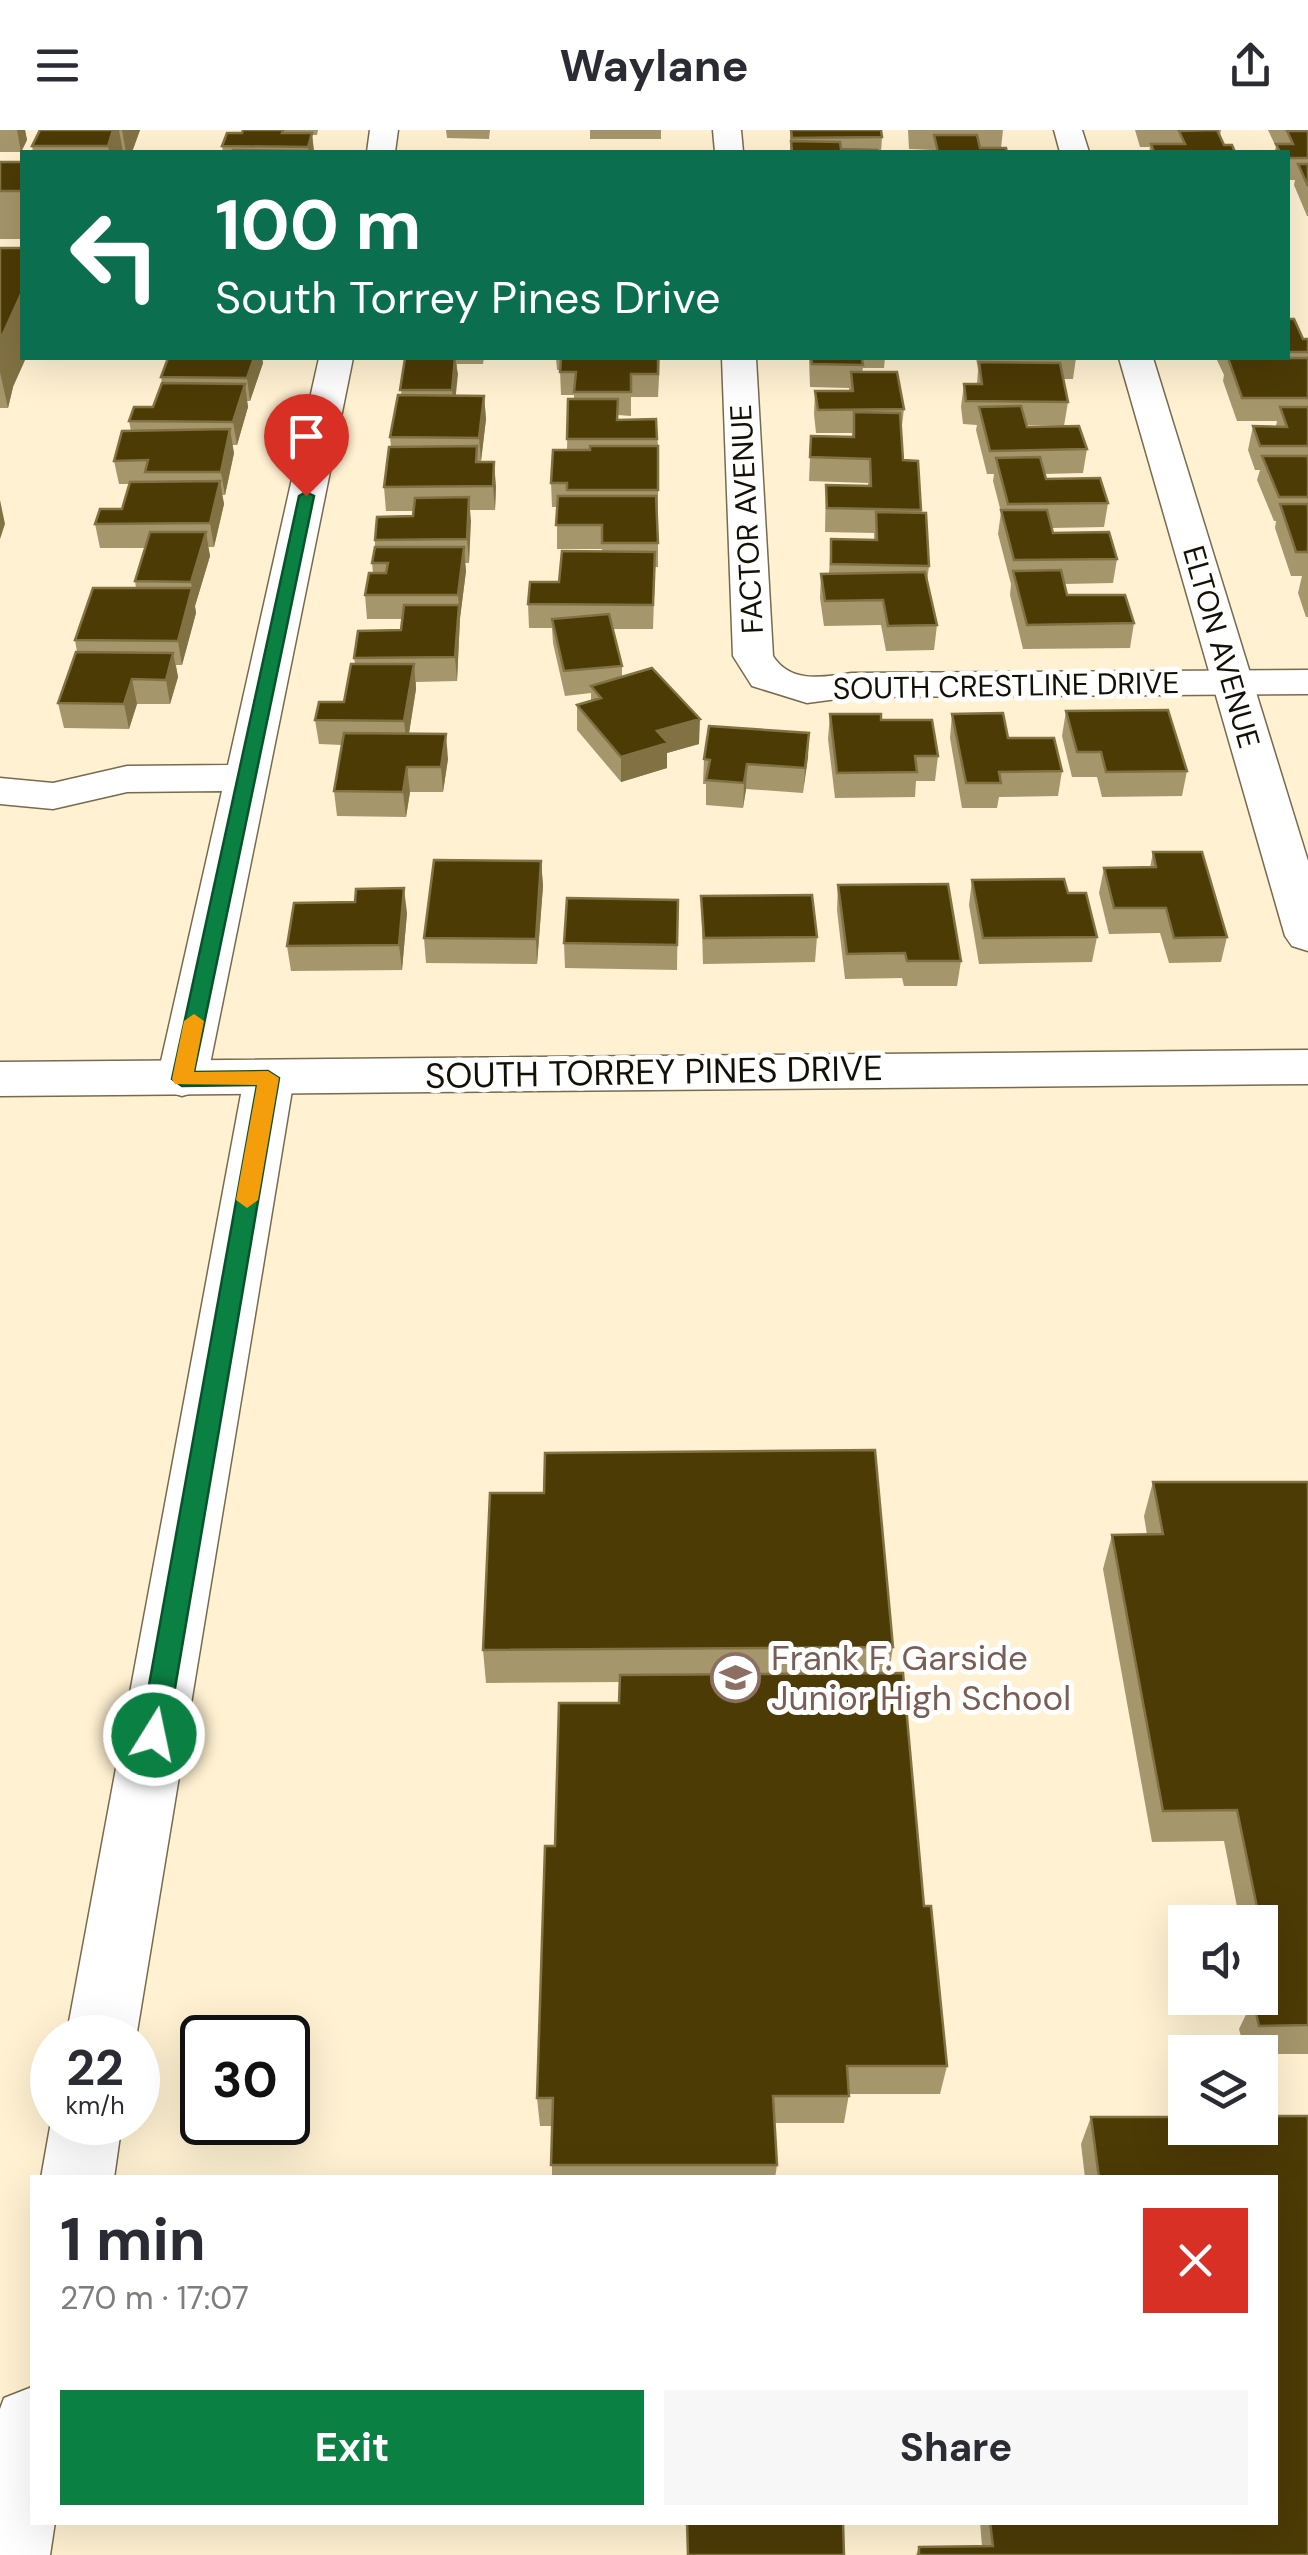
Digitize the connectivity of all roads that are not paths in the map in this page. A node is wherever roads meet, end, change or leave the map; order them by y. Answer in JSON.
{"nodes":[{"id":1,"x":336,"y":360,"type":"edge"},
{"id":2,"x":739,"y":360,"type":"edge"},
{"id":3,"x":1137,"y":360,"type":"edge"},
{"id":4,"x":766,"y":677,"type":"joint"},
{"id":5,"x":1308,"y":682,"type":"edge"},
{"id":6,"x":1231,"y":683,"type":"junction"},
{"id":7,"x":245,"y":778,"type":"junction"},
{"id":8,"x":0,"y":791,"type":"edge"},
{"id":9,"x":1308,"y":936,"type":"edge"},
{"id":10,"x":1308,"y":1067,"type":"edge"},
{"id":11,"x":268,"y":1078,"type":"junction"},
{"id":12,"x":0,"y":1079,"type":"edge"},
{"id":13,"x":182,"y":1079,"type":"junction"},
{"id":14,"x":104,"y":2015,"type":"edge"},
{"id":15,"x":82,"y":2145,"type":"edge"},
{"id":16,"x":77,"y":2175,"type":"edge"},
{"id":17,"x":30,"y":2438,"type":"edge"},
{"id":18,"x":10,"y":2555,"type":"edge"}],
"edges":[{"from":1,"to":7,"type":"street"},
{"from":2,"to":4,"type":"street","name":"FACTOR AVENUE"},
{"from":3,"to":6,"type":"street","name":"ELTON AVENUE"},
{"from":4,"to":6,"type":"street","name":"SOUTH CRESTLINE DRIVE"},
{"from":5,"to":6,"type":"street","name":"SOUTH CRESTLINE DRIVE"},
{"from":6,"to":9,"type":"street","name":"ELTON AVENUE"},
{"from":7,"to":8,"type":"street"},
{"from":7,"to":13,"type":"street"},
{"from":10,"to":11,"type":"street","name":"SOUTH TORREY PINES DRIVE"},
{"from":11,"to":13,"type":"street","name":"SOUTH TORREY PINES DRIVE"},
{"from":11,"to":14,"type":"street"},
{"from":12,"to":13,"type":"street","name":"SOUTH TORREY PINES DRIVE"},
{"from":15,"to":16,"type":"street"},
{"from":17,"to":18,"type":"street"}]}
